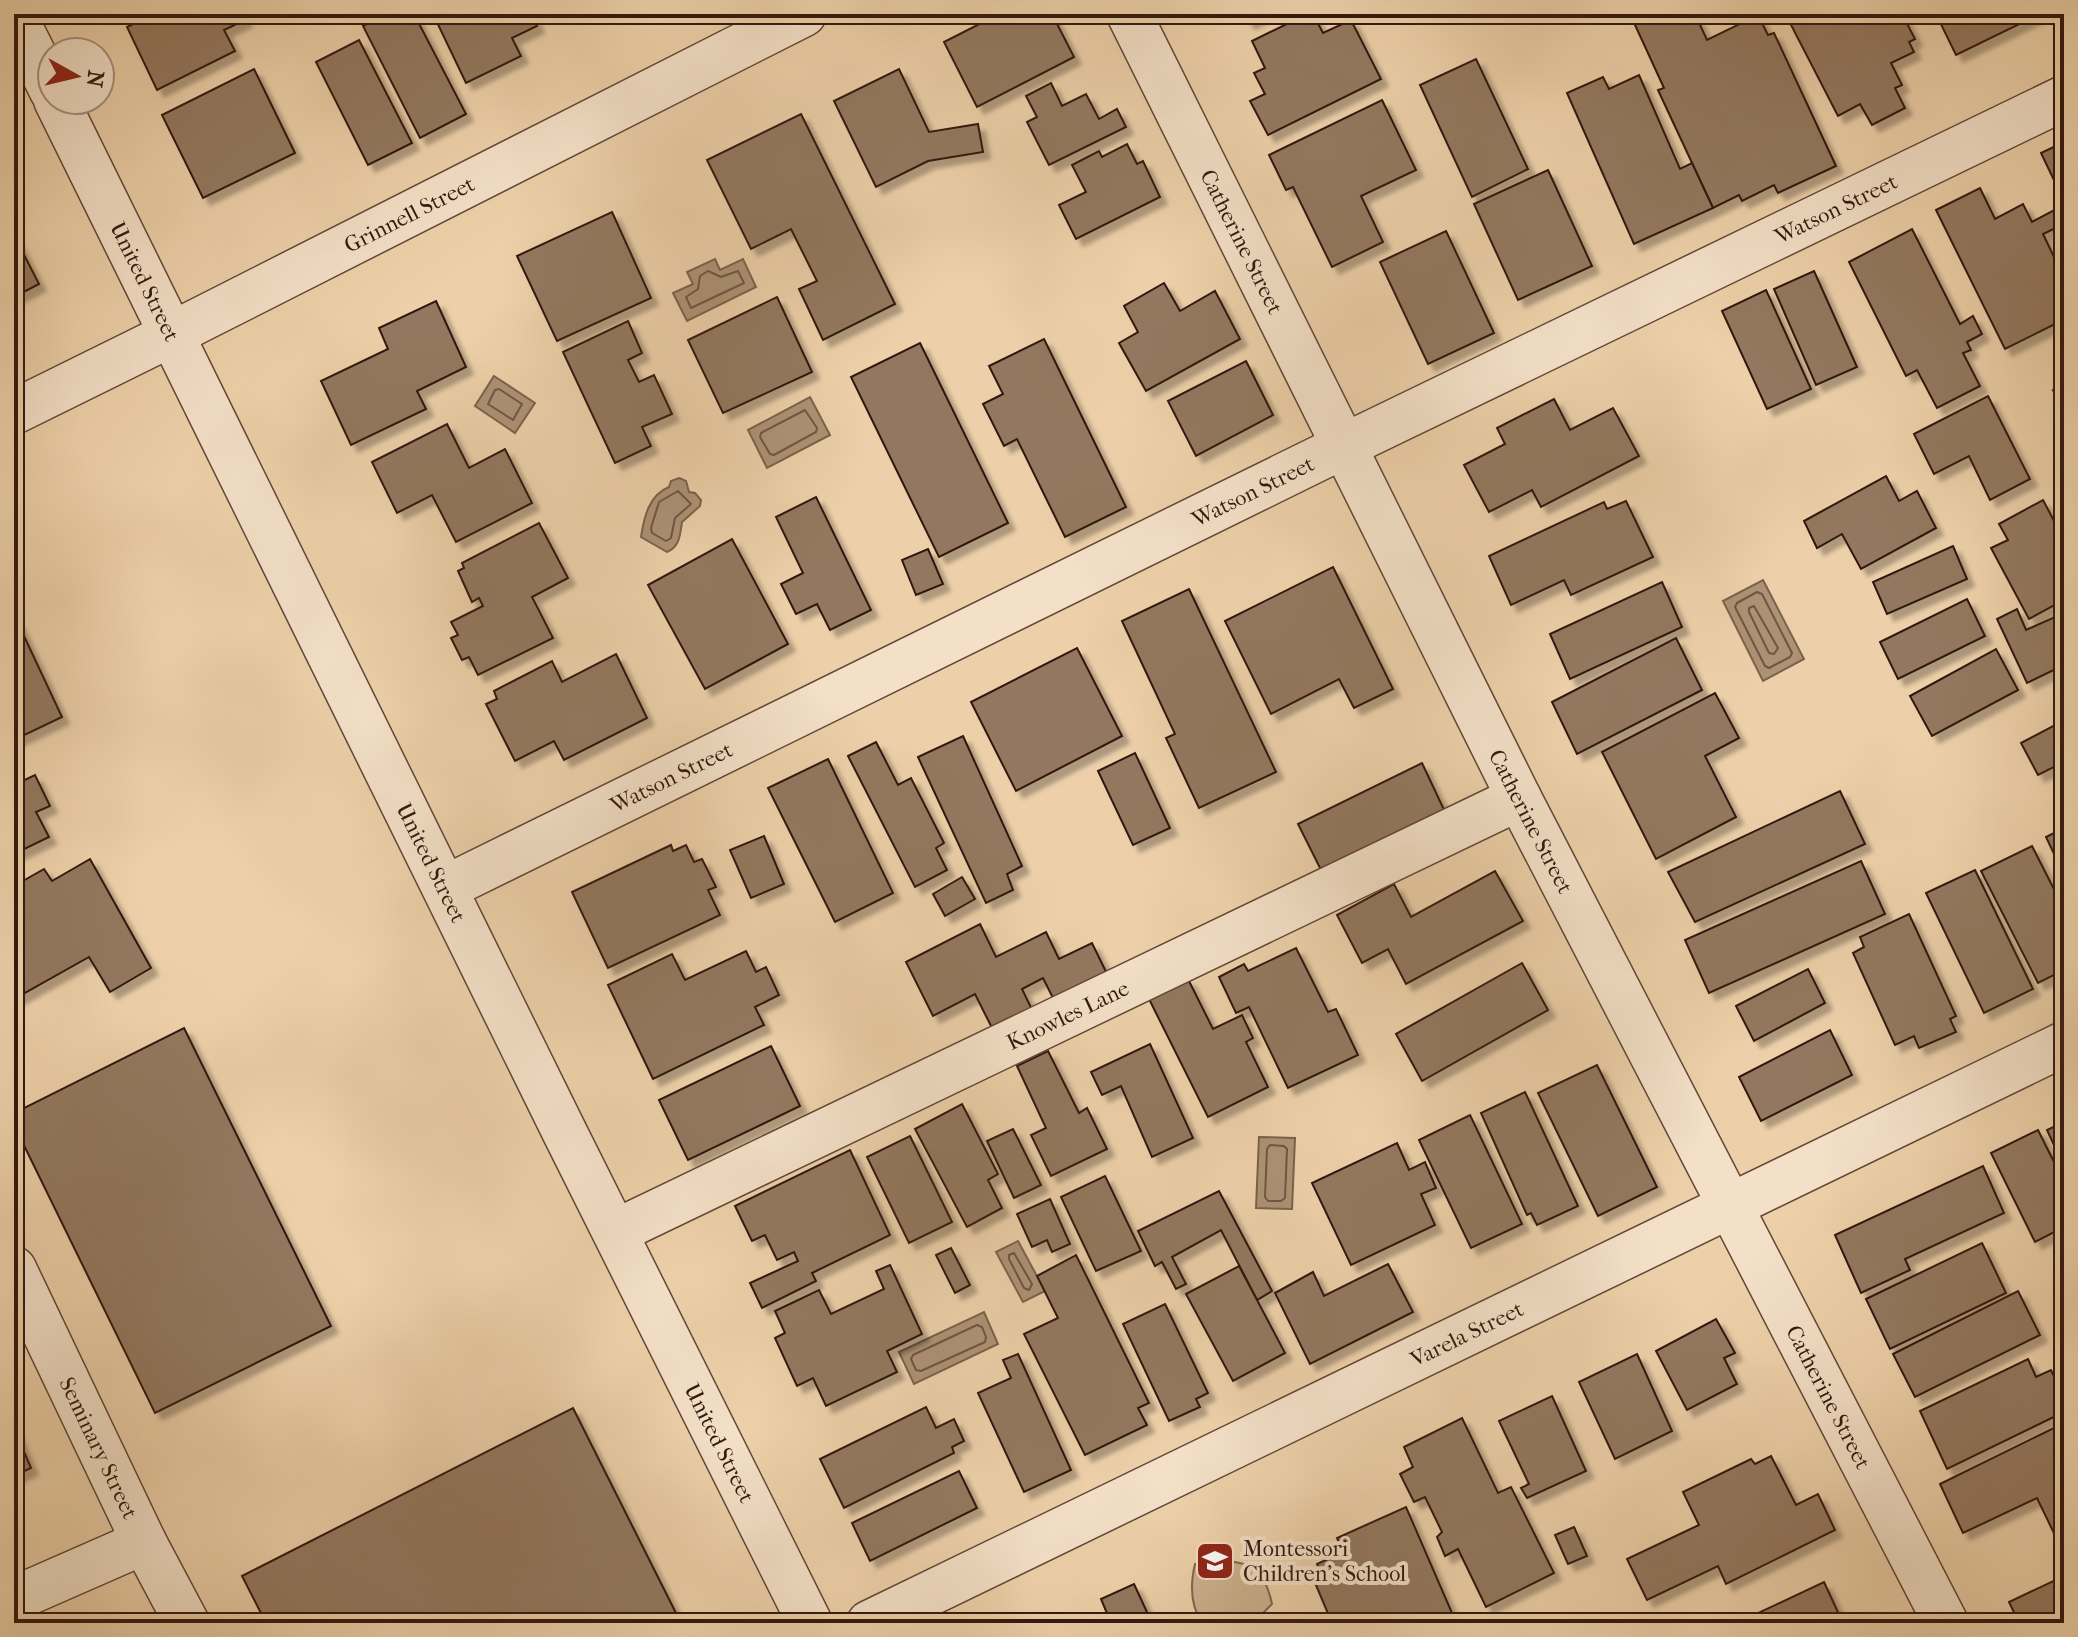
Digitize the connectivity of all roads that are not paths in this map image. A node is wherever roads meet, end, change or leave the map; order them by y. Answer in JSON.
{"nodes":[{"id":1,"x":804,"y":14,"type":"edge"},
{"id":2,"x":1129,"y":14,"type":"edge"},
{"id":3,"x":14,"y":15,"type":"edge"},
{"id":4,"x":36,"y":59,"type":"edge"},
{"id":5,"x":2064,"y":98,"type":"edge"},
{"id":6,"x":64,"y":116,"type":"edge"},
{"id":7,"x":172,"y":334,"type":"junction"},
{"id":8,"x":14,"y":412,"type":"edge"},
{"id":9,"x":1344,"y":446,"type":"junction"},
{"id":10,"x":1519,"y":798,"type":"junction"},
{"id":11,"x":445,"y":888,"type":"junction"},
{"id":12,"x":2064,"y":1044,"type":"edge"},
{"id":13,"x":1730,"y":1205,"type":"junction"},
{"id":14,"x":615,"y":1232,"type":"junction"},
{"id":15,"x":14,"y":1269,"type":"edge"},
{"id":16,"x":144,"y":1542,"type":"junction"},
{"id":17,"x":14,"y":1599,"type":"edge"},
{"id":18,"x":187,"y":1623,"type":"edge"},
{"id":19,"x":810,"y":1623,"type":"edge"},
{"id":20,"x":869,"y":1623,"type":"edge"},
{"id":21,"x":1946,"y":1623,"type":"edge"}],
"edges":[{"from":1,"to":7,"type":"street","name":"Grinnell Street"},
{"from":2,"to":9,"type":"street","name":"Catherine Street"},
{"from":3,"to":4,"type":"street"},
{"from":5,"to":9,"type":"street","name":"Watson Street"},
{"from":6,"to":7,"type":"street","name":"United Street"},
{"from":7,"to":8,"type":"street","name":"Grinnell Street"},
{"from":7,"to":11,"type":"street","name":"United Street"},
{"from":9,"to":10,"type":"street","name":"Catherine Street"},
{"from":9,"to":11,"type":"street","name":"Watson Street"},
{"from":10,"to":13,"type":"street","name":"Catherine Street"},
{"from":10,"to":14,"type":"street","name":"Knowles Lane"},
{"from":11,"to":14,"type":"street","name":"United Street"},
{"from":12,"to":13,"type":"street","name":"Varela Street"},
{"from":13,"to":20,"type":"street","name":"Varela Street"},
{"from":13,"to":21,"type":"street","name":"Catherine Street"},
{"from":14,"to":19,"type":"street","name":"United Street"},
{"from":15,"to":16,"type":"street","name":"Seminary Street"},
{"from":16,"to":17,"type":"street"},
{"from":16,"to":18,"type":"street","name":"Seminary Street"}]}
